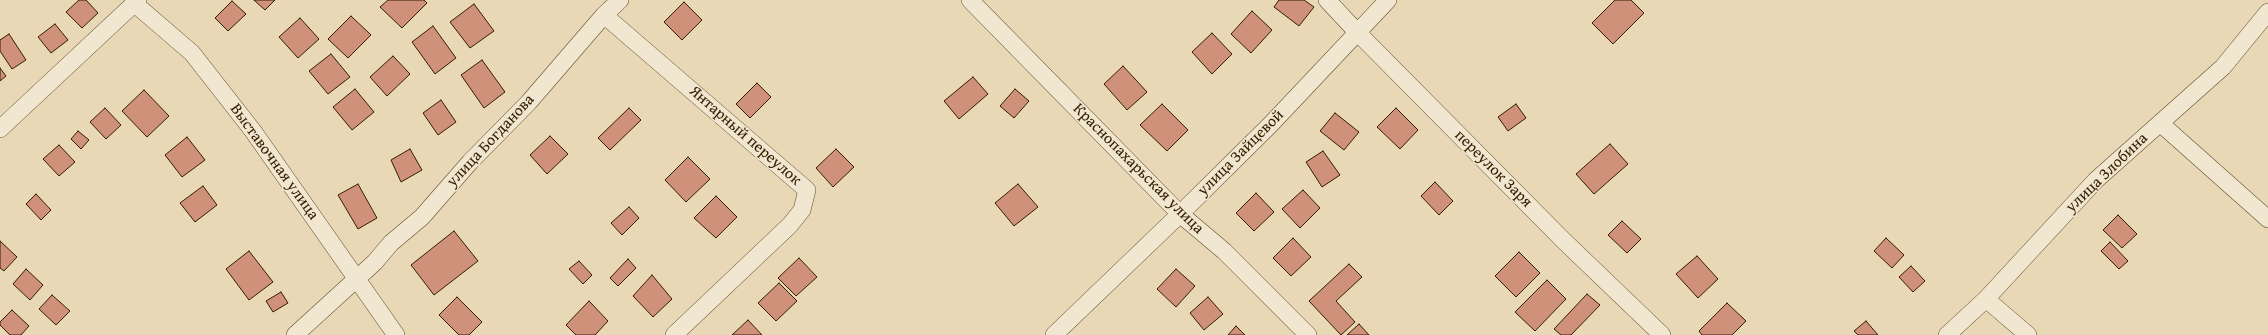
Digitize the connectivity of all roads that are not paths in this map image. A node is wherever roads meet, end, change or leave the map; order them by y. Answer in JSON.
{"nodes":[{"id":1,"x":620,"y":0,"type":"edge"},
{"id":2,"x":970,"y":0,"type":"edge"},
{"id":3,"x":1327,"y":0,"type":"edge"},
{"id":4,"x":1388,"y":0,"type":"edge"},
{"id":5,"x":2262,"y":0,"type":"edge"},
{"id":6,"x":136,"y":2,"type":"edge"},
{"id":7,"x":2268,"y":10,"type":"edge"},
{"id":8,"x":604,"y":15,"type":"junction"},
{"id":9,"x":1356,"y":32,"type":"junction"},
{"id":10,"x":2160,"y":123,"type":"junction"},
{"id":11,"x":0,"y":129,"type":"edge"},
{"id":12,"x":1180,"y":214,"type":"junction"},
{"id":13,"x":2268,"y":219,"type":"edge"},
{"id":14,"x":357,"y":277,"type":"junction"},
{"id":15,"x":1986,"y":299,"type":"junction"},
{"id":16,"x":295,"y":335,"type":"edge"},
{"id":17,"x":396,"y":335,"type":"edge"},
{"id":18,"x":674,"y":335,"type":"edge"},
{"id":19,"x":1054,"y":335,"type":"edge"},
{"id":20,"x":1308,"y":335,"type":"edge"},
{"id":21,"x":1662,"y":335,"type":"edge"},
{"id":22,"x":1947,"y":335,"type":"edge"},
{"id":23,"x":2028,"y":335,"type":"edge"}],
"edges":[{"from":1,"to":8,"type":"street","name":"улица Богданова"},
{"from":2,"to":12,"type":"street","name":"Краснопахарьская улица"},
{"from":3,"to":9,"type":"street","name":"переулок Заря"},
{"from":4,"to":9,"type":"street","name":"улица Зайцевой"},
{"from":5,"to":7,"type":"street"},
{"from":6,"to":11,"type":"street"},
{"from":6,"to":14,"type":"street","name":"Выставочная улица"},
{"from":7,"to":10,"type":"street","name":"улица Злобина"},
{"from":8,"to":14,"type":"street","name":"улица Богданова"},
{"from":8,"to":18,"type":"street","name":"Янтарный переулок"},
{"from":9,"to":12,"type":"street","name":"улица Зайцевой"},
{"from":9,"to":21,"type":"street","name":"переулок Заря"},
{"from":10,"to":13,"type":"street"},
{"from":10,"to":15,"type":"street","name":"улица Злобина"},
{"from":12,"to":19,"type":"street","name":"улица Зайцевой"},
{"from":12,"to":20,"type":"street","name":"Краснопахарьская улица"},
{"from":14,"to":16,"type":"street","name":"улица Богданова"},
{"from":14,"to":17,"type":"street","name":"Выставочная улица"},
{"from":15,"to":22,"type":"street","name":"улица Злобина"},
{"from":15,"to":23,"type":"street"}]}
